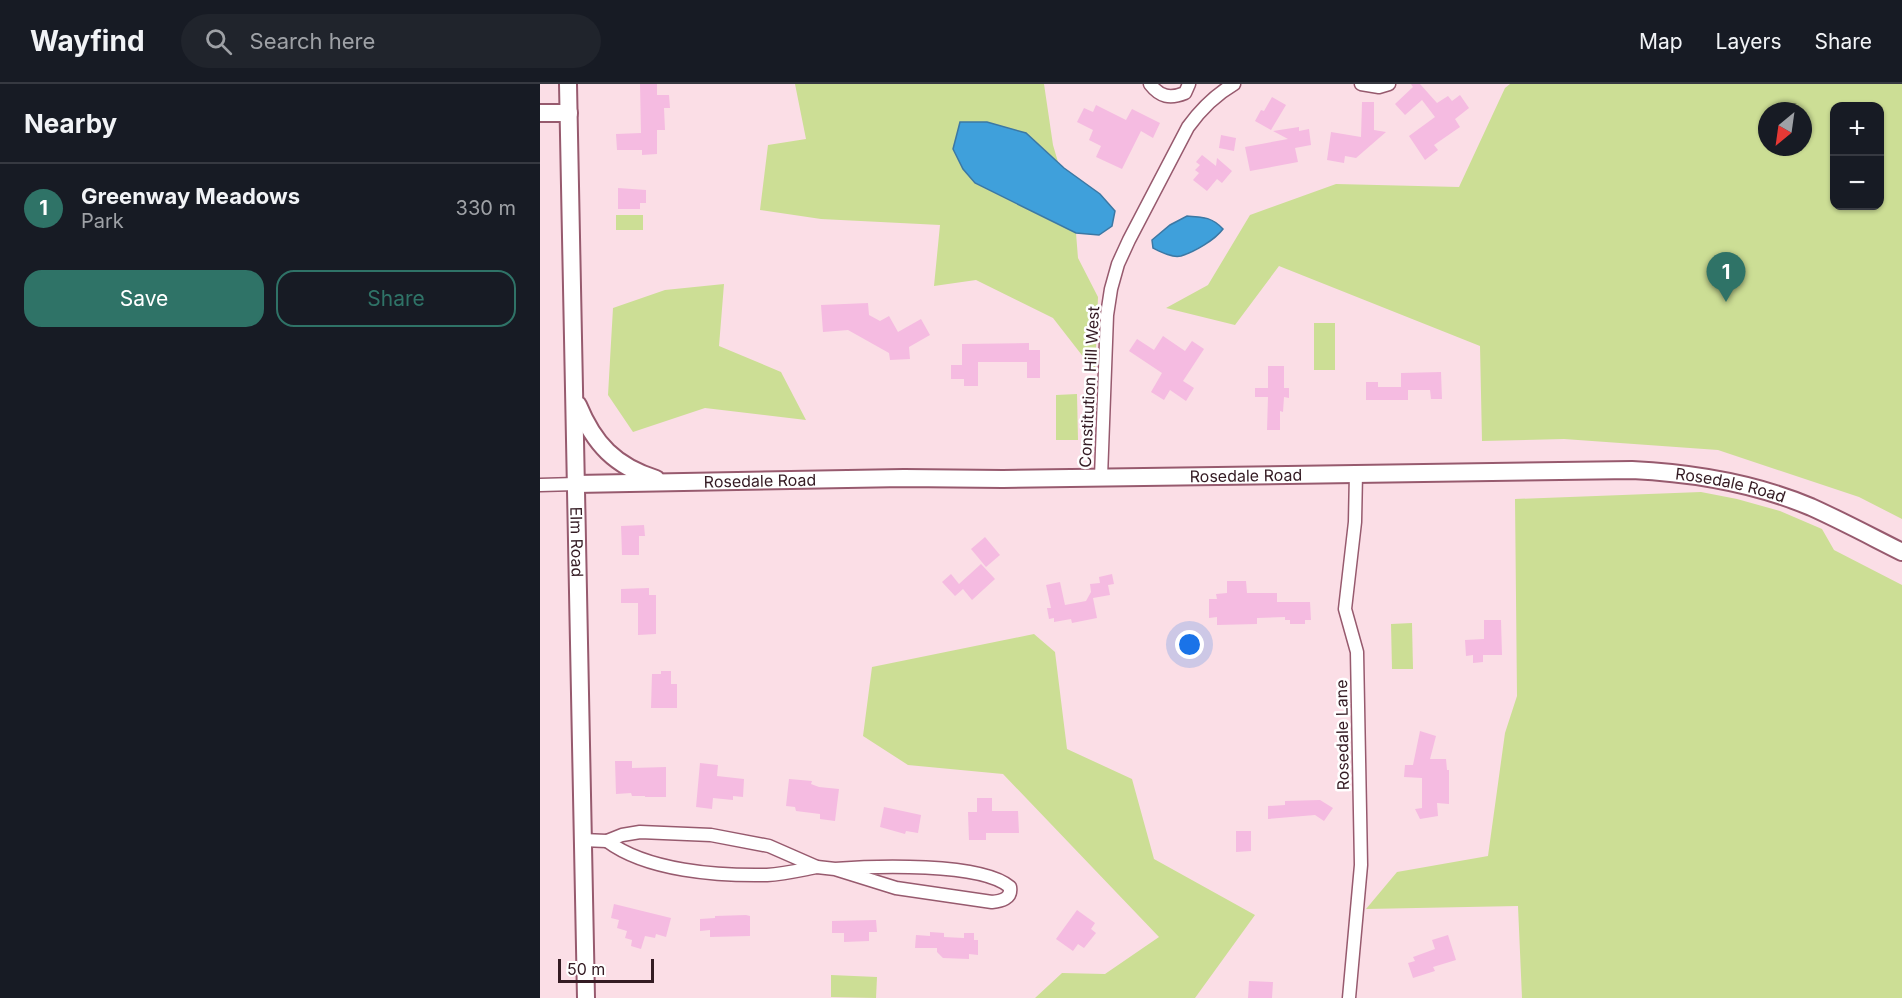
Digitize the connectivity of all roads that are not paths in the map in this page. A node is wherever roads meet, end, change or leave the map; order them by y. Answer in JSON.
{"nodes":[{"id":1,"x":568,"y":84,"type":"edge"},
{"id":2,"x":1150,"y":84,"type":"edge"},
{"id":3,"x":1234,"y":84,"type":"edge"},
{"id":4,"x":1361,"y":84,"type":"edge"},
{"id":5,"x":1389,"y":84,"type":"edge"},
{"id":6,"x":1187,"y":89,"type":"edge"},
{"id":7,"x":1201,"y":110,"type":"junction"},
{"id":8,"x":540,"y":113,"type":"edge"},
{"id":9,"x":569,"y":113,"type":"junction"},
{"id":10,"x":575,"y":397,"type":"junction"},
{"id":11,"x":1356,"y":473,"type":"junction"},
{"id":12,"x":1101,"y":477,"type":"junction"},
{"id":13,"x":671,"y":482,"type":"junction"},
{"id":14,"x":540,"y":484,"type":"edge"},
{"id":15,"x":576,"y":484,"type":"junction"},
{"id":16,"x":1902,"y":552,"type":"edge"},
{"id":17,"x":582,"y":840,"type":"junction"},
{"id":18,"x":607,"y":841,"type":"junction"},
{"id":19,"x":818,"y":867,"type":"junction"},
{"id":20,"x":835,"y":869,"type":"junction"},
{"id":21,"x":586,"y":998,"type":"edge"},
{"id":22,"x":1349,"y":998,"type":"edge"}],
"edges":[{"from":1,"to":9,"type":"street","name":"Elm Road"},
{"from":2,"to":6,"type":"street"},
{"from":3,"to":7,"type":"street","name":"Constitution Hill West"},
{"from":4,"to":5,"type":"street"},
{"from":6,"to":7,"type":"street"},
{"from":7,"to":12,"type":"street","name":"Constitution Hill West"},
{"from":8,"to":9,"type":"street"},
{"from":9,"to":10,"type":"street","name":"Elm Road"},
{"from":10,"to":13,"type":"street"},
{"from":10,"to":15,"type":"street","name":"Elm Road"},
{"from":11,"to":12,"type":"street","name":"Rosedale Road"},
{"from":11,"to":16,"type":"street","name":"Rosedale Road"},
{"from":11,"to":22,"type":"street","name":"Rosedale Lane"},
{"from":12,"to":13,"type":"street","name":"Rosedale Road"},
{"from":13,"to":15,"type":"street","name":"Rosedale Road"},
{"from":14,"to":15,"type":"street"},
{"from":15,"to":17,"type":"street","name":"Elm Road"},
{"from":17,"to":18,"type":"street"},
{"from":17,"to":21,"type":"street","name":"Elm Road"},
{"from":18,"to":19,"type":"street"},
{"from":18,"to":19,"type":"street"},
{"from":19,"to":20,"type":"street"},
{"from":20,"to":20,"type":"street"}]}
